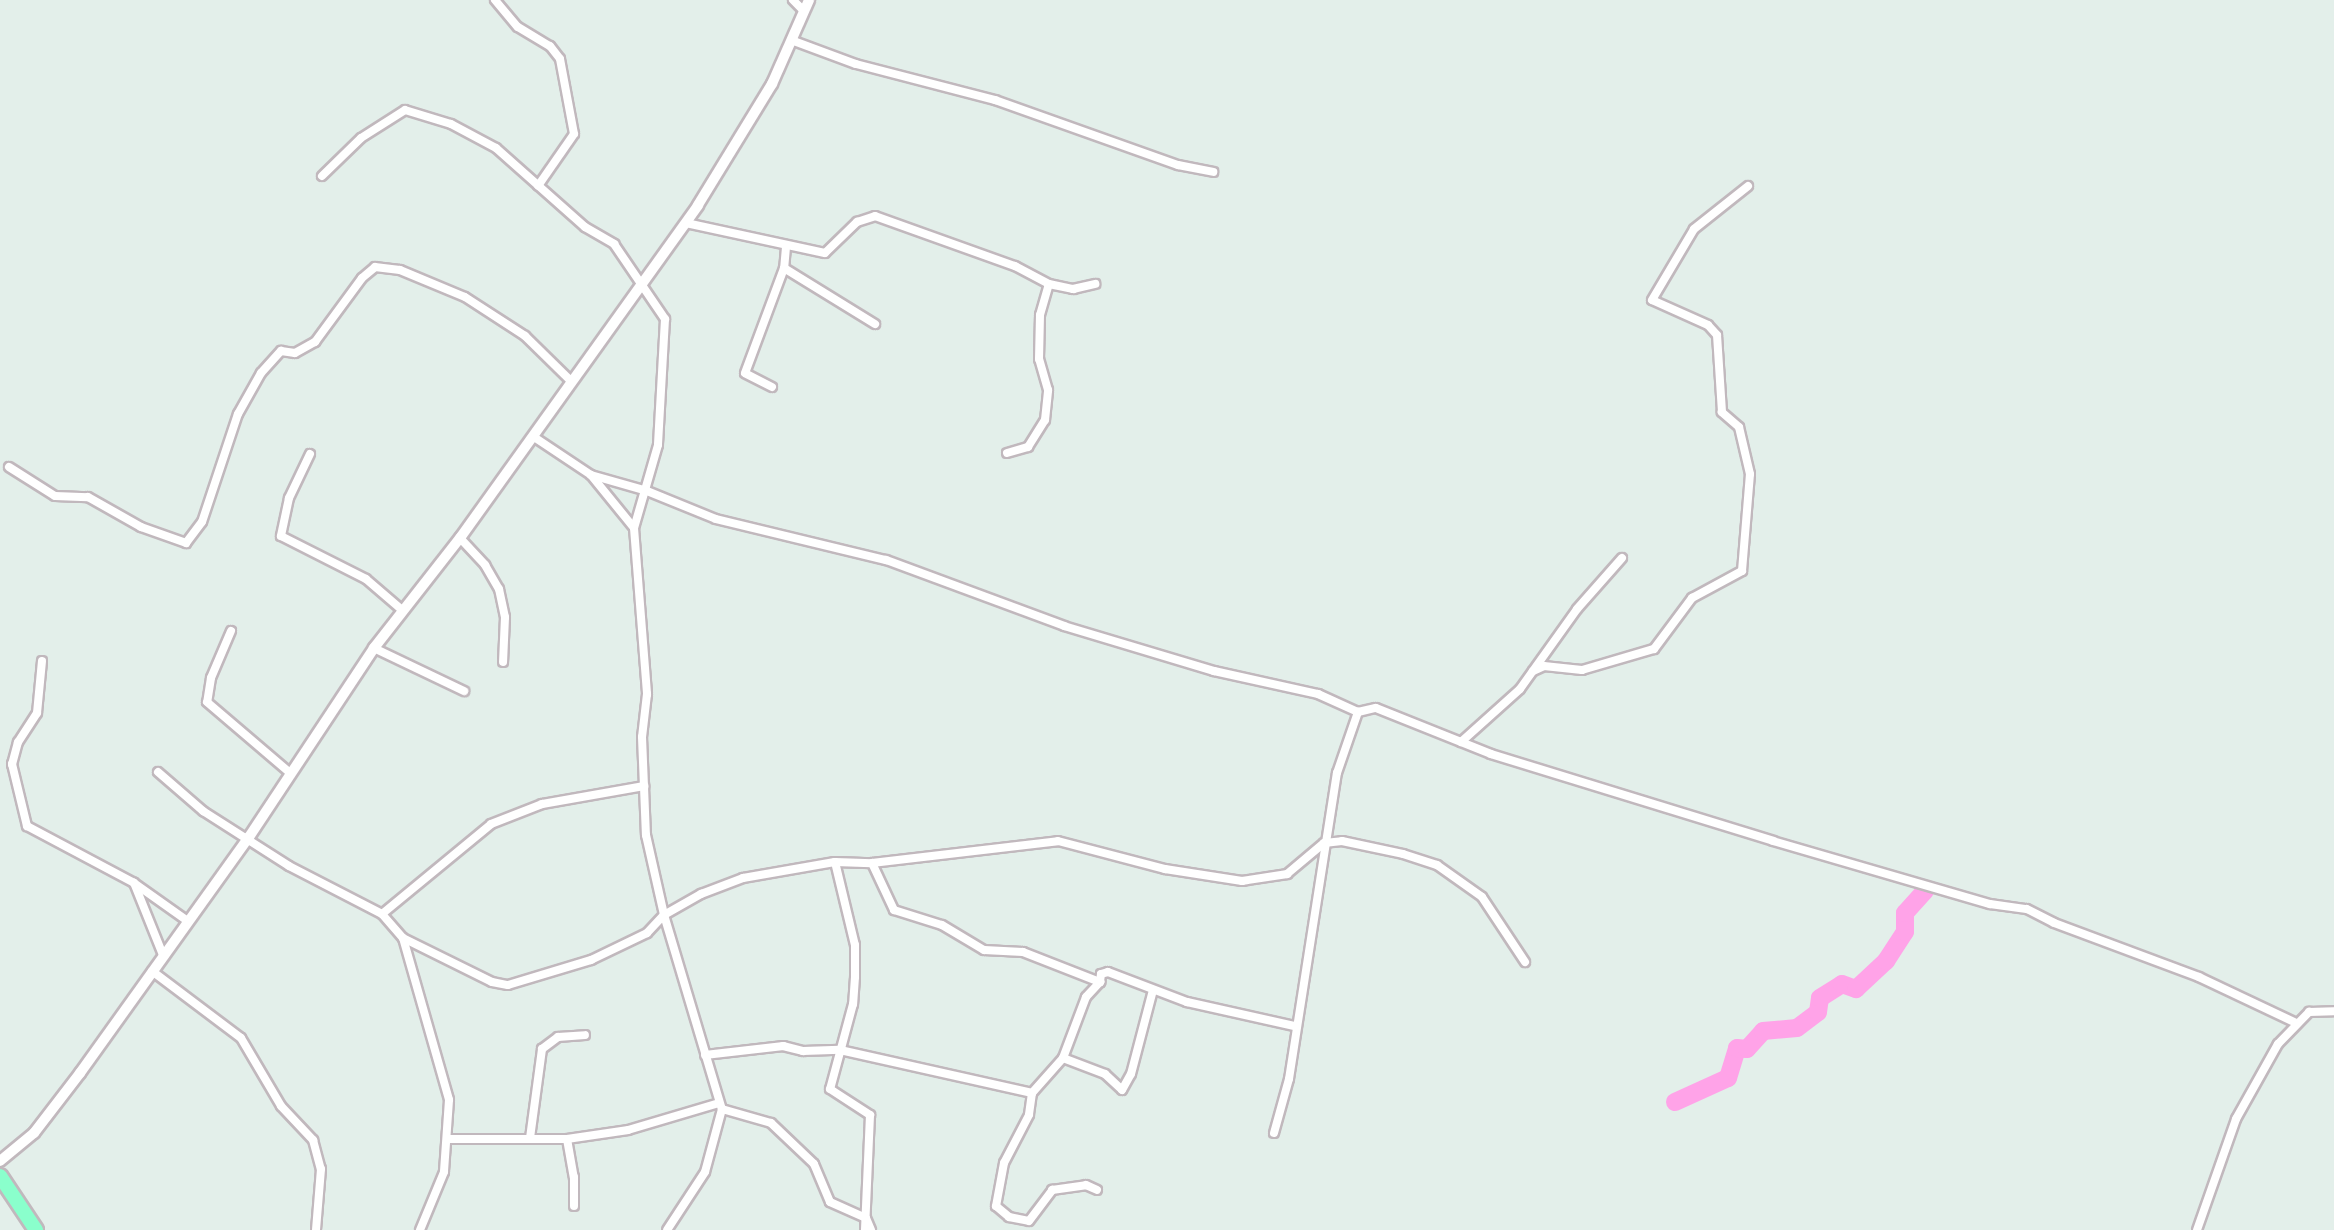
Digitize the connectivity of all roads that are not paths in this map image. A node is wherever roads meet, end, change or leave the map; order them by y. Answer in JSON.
{"nodes":[{"id":1,"x":495,"y":0,"type":"edge"},
{"id":2,"x":793,"y":0,"type":"edge"},
{"id":3,"x":806,"y":5,"type":"edge"},
{"id":4,"x":791,"y":40,"type":"junction"},
{"id":5,"x":1213,"y":172,"type":"dead end"},
{"id":6,"x":321,"y":176,"type":"dead end"},
{"id":7,"x":538,"y":186,"type":"junction"},
{"id":8,"x":1748,"y":186,"type":"dead end"},
{"id":9,"x":686,"y":223,"type":"junction"},
{"id":10,"x":786,"y":247,"type":"junction"},
{"id":11,"x":784,"y":268,"type":"junction"},
{"id":12,"x":641,"y":282,"type":"junction"},
{"id":13,"x":1049,"y":284,"type":"junction"},
{"id":14,"x":1095,"y":284,"type":"dead end"},
{"id":15,"x":874,"y":324,"type":"dead end"},
{"id":16,"x":570,"y":380,"type":"junction"},
{"id":17,"x":772,"y":387,"type":"dead end"},
{"id":18,"x":534,"y":437,"type":"junction"},
{"id":19,"x":1007,"y":453,"type":"dead end"},
{"id":20,"x":310,"y":454,"type":"dead end"},
{"id":21,"x":9,"y":467,"type":"dead end"},
{"id":22,"x":591,"y":475,"type":"junction"},
{"id":23,"x":647,"y":491,"type":"junction"},
{"id":24,"x":634,"y":528,"type":"junction"},
{"id":25,"x":460,"y":538,"type":"junction"},
{"id":26,"x":1622,"y":558,"type":"dead end"},
{"id":27,"x":402,"y":610,"type":"junction"},
{"id":28,"x":232,"y":631,"type":"dead end"},
{"id":29,"x":374,"y":648,"type":"junction"},
{"id":30,"x":41,"y":661,"type":"dead end"},
{"id":31,"x":503,"y":662,"type":"dead end"},
{"id":32,"x":1533,"y":671,"type":"junction"},
{"id":33,"x":464,"y":691,"type":"dead end"},
{"id":34,"x":1358,"y":712,"type":"junction"},
{"id":35,"x":1461,"y":742,"type":"junction"},
{"id":36,"x":158,"y":772,"type":"dead end"},
{"id":37,"x":290,"y":773,"type":"junction"},
{"id":38,"x":644,"y":786,"type":"junction"},
{"id":39,"x":249,"y":837,"type":"junction"},
{"id":40,"x":1324,"y":844,"type":"junction"},
{"id":41,"x":835,"y":862,"type":"junction"},
{"id":42,"x":872,"y":863,"type":"junction"},
{"id":43,"x":134,"y":883,"type":"junction"},
{"id":44,"x":382,"y":914,"type":"junction"},
{"id":45,"x":664,"y":915,"type":"junction"},
{"id":46,"x":189,"y":922,"type":"junction"},
{"id":47,"x":404,"y":938,"type":"junction"},
{"id":48,"x":163,"y":955,"type":"junction"},
{"id":49,"x":1525,"y":962,"type":"dead end"},
{"id":50,"x":152,"y":971,"type":"junction"},
{"id":51,"x":1100,"y":982,"type":"junction"},
{"id":52,"x":1153,"y":990,"type":"junction"},
{"id":53,"x":2334,"y":1012,"type":"edge"},
{"id":54,"x":2294,"y":1022,"type":"junction"},
{"id":55,"x":1294,"y":1026,"type":"junction"},
{"id":56,"x":586,"y":1035,"type":"dead end"},
{"id":57,"x":840,"y":1050,"type":"junction"},
{"id":58,"x":705,"y":1055,"type":"junction"},
{"id":59,"x":1063,"y":1058,"type":"junction"},
{"id":60,"x":1032,"y":1093,"type":"junction"},
{"id":61,"x":720,"y":1106,"type":"junction"},
{"id":62,"x":1274,"y":1133,"type":"dead end"},
{"id":63,"x":530,"y":1138,"type":"junction"},
{"id":64,"x":449,"y":1139,"type":"junction"},
{"id":65,"x":567,"y":1139,"type":"junction"},
{"id":66,"x":0,"y":1161,"type":"edge"},
{"id":67,"x":0,"y":1176,"type":"edge"},
{"id":68,"x":1097,"y":1190,"type":"dead end"},
{"id":69,"x":574,"y":1206,"type":"dead end"},
{"id":70,"x":866,"y":1219,"type":"junction"},
{"id":71,"x":36,"y":1230,"type":"edge"},
{"id":72,"x":316,"y":1230,"type":"edge"},
{"id":73,"x":420,"y":1230,"type":"edge"},
{"id":74,"x":667,"y":1230,"type":"edge"},
{"id":75,"x":865,"y":1230,"type":"edge"},
{"id":76,"x":871,"y":1230,"type":"edge"},
{"id":77,"x":2197,"y":1230,"type":"edge"}],
"edges":[{"from":1,"to":7,"type":"street"},
{"from":2,"to":3,"type":"street"},
{"from":3,"to":4,"type":"street"},
{"from":4,"to":5,"type":"street"},
{"from":4,"to":9,"type":"street"},
{"from":6,"to":7,"type":"street"},
{"from":7,"to":12,"type":"street"},
{"from":8,"to":32,"type":"street"},
{"from":9,"to":10,"type":"street"},
{"from":9,"to":12,"type":"street"},
{"from":10,"to":11,"type":"street"},
{"from":10,"to":13,"type":"street"},
{"from":11,"to":15,"type":"street"},
{"from":11,"to":17,"type":"street"},
{"from":12,"to":16,"type":"street"},
{"from":12,"to":23,"type":"street"},
{"from":13,"to":14,"type":"street"},
{"from":13,"to":19,"type":"street"},
{"from":16,"to":18,"type":"street"},
{"from":16,"to":21,"type":"street"},
{"from":18,"to":22,"type":"street"},
{"from":18,"to":25,"type":"street"},
{"from":20,"to":27,"type":"street"},
{"from":22,"to":23,"type":"street"},
{"from":22,"to":24,"type":"street"},
{"from":23,"to":24,"type":"street"},
{"from":23,"to":34,"type":"street"},
{"from":24,"to":38,"type":"street"},
{"from":25,"to":27,"type":"street"},
{"from":25,"to":31,"type":"street"},
{"from":26,"to":32,"type":"street"},
{"from":27,"to":29,"type":"street"},
{"from":28,"to":37,"type":"street"},
{"from":29,"to":33,"type":"street"},
{"from":29,"to":37,"type":"street"},
{"from":30,"to":43,"type":"street"},
{"from":32,"to":35,"type":"street"},
{"from":34,"to":35,"type":"street"},
{"from":34,"to":40,"type":"street"},
{"from":35,"to":54,"type":"street"},
{"from":36,"to":39,"type":"street"},
{"from":37,"to":39,"type":"street"},
{"from":38,"to":44,"type":"street"},
{"from":38,"to":45,"type":"street"},
{"from":39,"to":44,"type":"street"},
{"from":39,"to":46,"type":"street"},
{"from":40,"to":42,"type":"street"},
{"from":40,"to":49,"type":"street"},
{"from":40,"to":55,"type":"street"},
{"from":41,"to":42,"type":"street"},
{"from":41,"to":45,"type":"street"},
{"from":41,"to":57,"type":"street"},
{"from":42,"to":51,"type":"street"},
{"from":43,"to":46,"type":"street"},
{"from":43,"to":48,"type":"street"},
{"from":44,"to":47,"type":"street"},
{"from":45,"to":47,"type":"street"},
{"from":45,"to":58,"type":"street"},
{"from":46,"to":48,"type":"street"},
{"from":47,"to":64,"type":"street"},
{"from":48,"to":50,"type":"street"},
{"from":50,"to":66,"type":"street"},
{"from":50,"to":72,"type":"street"},
{"from":51,"to":52,"type":"street"},
{"from":51,"to":59,"type":"street"},
{"from":52,"to":55,"type":"street"},
{"from":52,"to":59,"type":"street"},
{"from":53,"to":54,"type":"street"},
{"from":54,"to":77,"type":"street"},
{"from":55,"to":62,"type":"street"},
{"from":56,"to":63,"type":"street"},
{"from":57,"to":58,"type":"street"},
{"from":57,"to":60,"type":"street"},
{"from":57,"to":70,"type":"street"},
{"from":58,"to":61,"type":"street"},
{"from":59,"to":60,"type":"street"},
{"from":60,"to":68,"type":"street"},
{"from":61,"to":65,"type":"street"},
{"from":61,"to":70,"type":"street"},
{"from":61,"to":74,"type":"street"},
{"from":63,"to":64,"type":"street"},
{"from":63,"to":65,"type":"street"},
{"from":64,"to":73,"type":"street"},
{"from":65,"to":69,"type":"street"},
{"from":67,"to":71,"type":"highway"},
{"from":70,"to":75,"type":"street"},
{"from":70,"to":76,"type":"street"}]}
